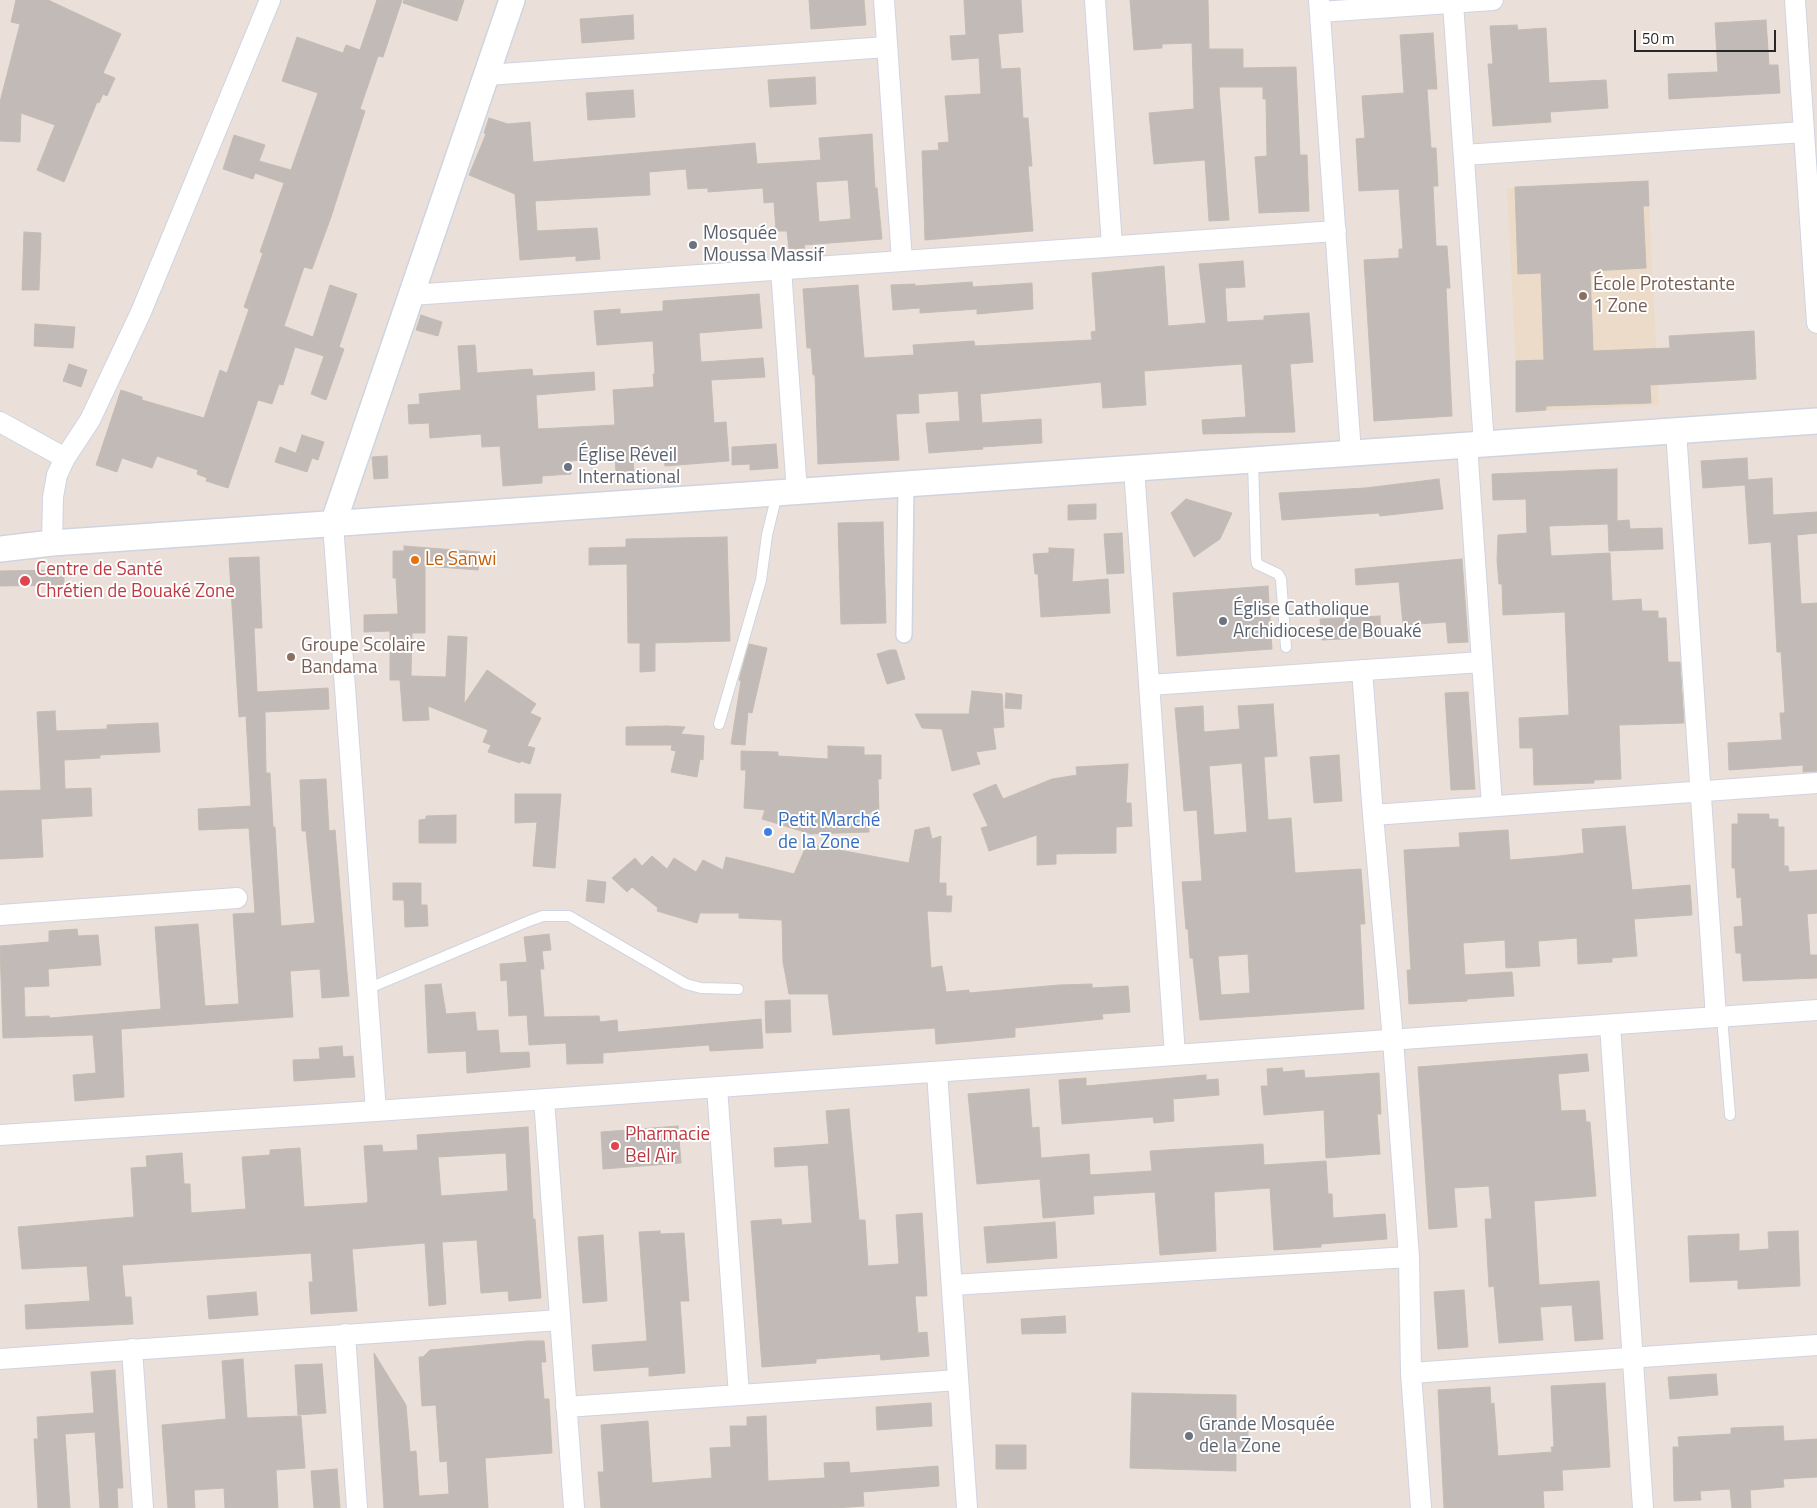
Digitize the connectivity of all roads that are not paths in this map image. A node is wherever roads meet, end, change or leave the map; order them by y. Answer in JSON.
{"nodes":[{"id":1,"x":270,"y":0,"type":"edge"},
{"id":2,"x":512,"y":0,"type":"edge"},
{"id":3,"x":884,"y":0,"type":"edge"},
{"id":4,"x":1095,"y":0,"type":"edge"},
{"id":5,"x":1493,"y":0,"type":"edge"},
{"id":6,"x":1794,"y":0,"type":"edge"},
{"id":7,"x":1453,"y":3,"type":"junction"},
{"id":8,"x":1320,"y":6,"type":"edge"},
{"id":9,"x":887,"y":47,"type":"junction"},
{"id":10,"x":486,"y":75,"type":"junction"},
{"id":11,"x":1804,"y":132,"type":"junction"},
{"id":12,"x":1464,"y":155,"type":"junction"},
{"id":13,"x":1813,"y":197,"type":"edge"},
{"id":14,"x":1336,"y":231,"type":"junction"},
{"id":15,"x":1112,"y":246,"type":"junction"},
{"id":16,"x":902,"y":261,"type":"junction"},
{"id":17,"x":781,"y":269,"type":"junction"},
{"id":18,"x":411,"y":295,"type":"junction"},
{"id":19,"x":1817,"y":323,"type":"edge"},
{"id":20,"x":1817,"y":421,"type":"edge"},
{"id":21,"x":0,"y":422,"type":"edge"},
{"id":22,"x":1676,"y":431,"type":"junction"},
{"id":23,"x":1475,"y":445,"type":"junction"},
{"id":24,"x":1351,"y":454,"type":"junction"},
{"id":25,"x":65,"y":458,"type":"junction"},
{"id":26,"x":1252,"y":461,"type":"junction"},
{"id":27,"x":1134,"y":468,"type":"junction"},
{"id":28,"x":906,"y":484,"type":"junction"},
{"id":29,"x":787,"y":493,"type":"junction"},
{"id":30,"x":333,"y":524,"type":"junction"},
{"id":31,"x":52,"y":543,"type":"junction"},
{"id":32,"x":0,"y":549,"type":"edge"},
{"id":33,"x":904,"y":635,"type":"dead end"},
{"id":34,"x":1286,"y":647,"type":"dead end"},
{"id":35,"x":1482,"y":662,"type":"junction"},
{"id":36,"x":1362,"y":670,"type":"junction"},
{"id":37,"x":1150,"y":685,"type":"junction"},
{"id":38,"x":719,"y":724,"type":"dead end"},
{"id":39,"x":1817,"y":783,"type":"edge"},
{"id":40,"x":1701,"y":791,"type":"junction"},
{"id":41,"x":1492,"y":806,"type":"junction"},
{"id":42,"x":1372,"y":815,"type":"junction"},
{"id":43,"x":237,"y":898,"type":"dead end"},
{"id":44,"x":0,"y":915,"type":"edge"},
{"id":45,"x":368,"y":989,"type":"junction"},
{"id":46,"x":738,"y":989,"type":"dead end"},
{"id":47,"x":1817,"y":1010,"type":"edge"},
{"id":48,"x":1719,"y":1017,"type":"junction"},
{"id":49,"x":1610,"y":1024,"type":"junction"},
{"id":50,"x":1393,"y":1040,"type":"junction"},
{"id":51,"x":1175,"y":1055,"type":"junction"},
{"id":52,"x":937,"y":1072,"type":"junction"},
{"id":53,"x":717,"y":1087,"type":"junction"},
{"id":54,"x":544,"y":1099,"type":"junction"},
{"id":55,"x":376,"y":1111,"type":"junction"},
{"id":56,"x":1730,"y":1115,"type":"dead end"},
{"id":57,"x":0,"y":1134,"type":"edge"},
{"id":58,"x":1408,"y":1257,"type":"junction"},
{"id":59,"x":952,"y":1285,"type":"junction"},
{"id":60,"x":560,"y":1320,"type":"junction"},
{"id":61,"x":345,"y":1334,"type":"junction"},
{"id":62,"x":1817,"y":1345,"type":"edge"},
{"id":63,"x":132,"y":1349,"type":"junction"},
{"id":64,"x":1633,"y":1358,"type":"junction"},
{"id":65,"x":0,"y":1359,"type":"edge"},
{"id":66,"x":1411,"y":1373,"type":"junction"},
{"id":67,"x":958,"y":1380,"type":"junction"},
{"id":68,"x":739,"y":1395,"type":"junction"},
{"id":69,"x":566,"y":1407,"type":"junction"},
{"id":70,"x":143,"y":1508,"type":"edge"},
{"id":71,"x":357,"y":1508,"type":"edge"},
{"id":72,"x":574,"y":1508,"type":"edge"},
{"id":73,"x":967,"y":1508,"type":"edge"},
{"id":74,"x":1421,"y":1508,"type":"edge"},
{"id":75,"x":1643,"y":1508,"type":"edge"}],
"edges":[{"from":1,"to":25,"type":"street"},
{"from":2,"to":10,"type":"street"},
{"from":3,"to":9,"type":"street"},
{"from":4,"to":15,"type":"street"},
{"from":5,"to":7,"type":"street"},
{"from":6,"to":11,"type":"street"},
{"from":7,"to":8,"type":"street"},
{"from":7,"to":12,"type":"street"},
{"from":8,"to":14,"type":"street"},
{"from":9,"to":10,"type":"street"},
{"from":9,"to":16,"type":"street"},
{"from":10,"to":18,"type":"street"},
{"from":11,"to":12,"type":"street"},
{"from":11,"to":13,"type":"street"},
{"from":12,"to":23,"type":"street"},
{"from":13,"to":19,"type":"street"},
{"from":14,"to":15,"type":"street"},
{"from":14,"to":24,"type":"street"},
{"from":15,"to":16,"type":"street"},
{"from":16,"to":17,"type":"street"},
{"from":17,"to":18,"type":"street"},
{"from":17,"to":29,"type":"street"},
{"from":18,"to":30,"type":"street"},
{"from":20,"to":22,"type":"street"},
{"from":21,"to":25,"type":"street"},
{"from":22,"to":23,"type":"street"},
{"from":22,"to":40,"type":"street"},
{"from":23,"to":24,"type":"street"},
{"from":23,"to":35,"type":"street"},
{"from":24,"to":26,"type":"street"},
{"from":25,"to":31,"type":"street"},
{"from":26,"to":27,"type":"street"},
{"from":26,"to":34,"type":"lane"},
{"from":27,"to":28,"type":"street"},
{"from":27,"to":37,"type":"street"},
{"from":28,"to":29,"type":"street"},
{"from":28,"to":33,"type":"street"},
{"from":29,"to":30,"type":"street"},
{"from":29,"to":38,"type":"lane"},
{"from":30,"to":31,"type":"street"},
{"from":30,"to":45,"type":"street"},
{"from":31,"to":32,"type":"street"},
{"from":35,"to":36,"type":"street"},
{"from":35,"to":41,"type":"street"},
{"from":36,"to":37,"type":"street"},
{"from":36,"to":42,"type":"street"},
{"from":37,"to":51,"type":"street"},
{"from":39,"to":40,"type":"street"},
{"from":40,"to":41,"type":"street"},
{"from":40,"to":48,"type":"street"},
{"from":41,"to":42,"type":"street"},
{"from":42,"to":50,"type":"street"},
{"from":43,"to":44,"type":"street"},
{"from":45,"to":46,"type":"lane"},
{"from":45,"to":55,"type":"street"},
{"from":47,"to":48,"type":"street"},
{"from":48,"to":49,"type":"street"},
{"from":48,"to":56,"type":"lane"},
{"from":49,"to":50,"type":"street"},
{"from":49,"to":64,"type":"street"},
{"from":50,"to":51,"type":"street"},
{"from":50,"to":58,"type":"street"},
{"from":51,"to":52,"type":"street"},
{"from":52,"to":53,"type":"street"},
{"from":52,"to":59,"type":"street"},
{"from":53,"to":54,"type":"street"},
{"from":53,"to":68,"type":"street"},
{"from":54,"to":55,"type":"street"},
{"from":54,"to":60,"type":"street"},
{"from":55,"to":57,"type":"street"},
{"from":58,"to":59,"type":"street"},
{"from":58,"to":66,"type":"street"},
{"from":59,"to":67,"type":"street"},
{"from":60,"to":61,"type":"street"},
{"from":60,"to":69,"type":"street"},
{"from":61,"to":63,"type":"street"},
{"from":61,"to":71,"type":"street"},
{"from":62,"to":64,"type":"street"},
{"from":63,"to":65,"type":"street"},
{"from":63,"to":70,"type":"street"},
{"from":64,"to":66,"type":"street"},
{"from":64,"to":75,"type":"street"},
{"from":66,"to":74,"type":"street"},
{"from":67,"to":68,"type":"street"},
{"from":67,"to":73,"type":"street"},
{"from":68,"to":69,"type":"street"},
{"from":69,"to":72,"type":"street"}]}
